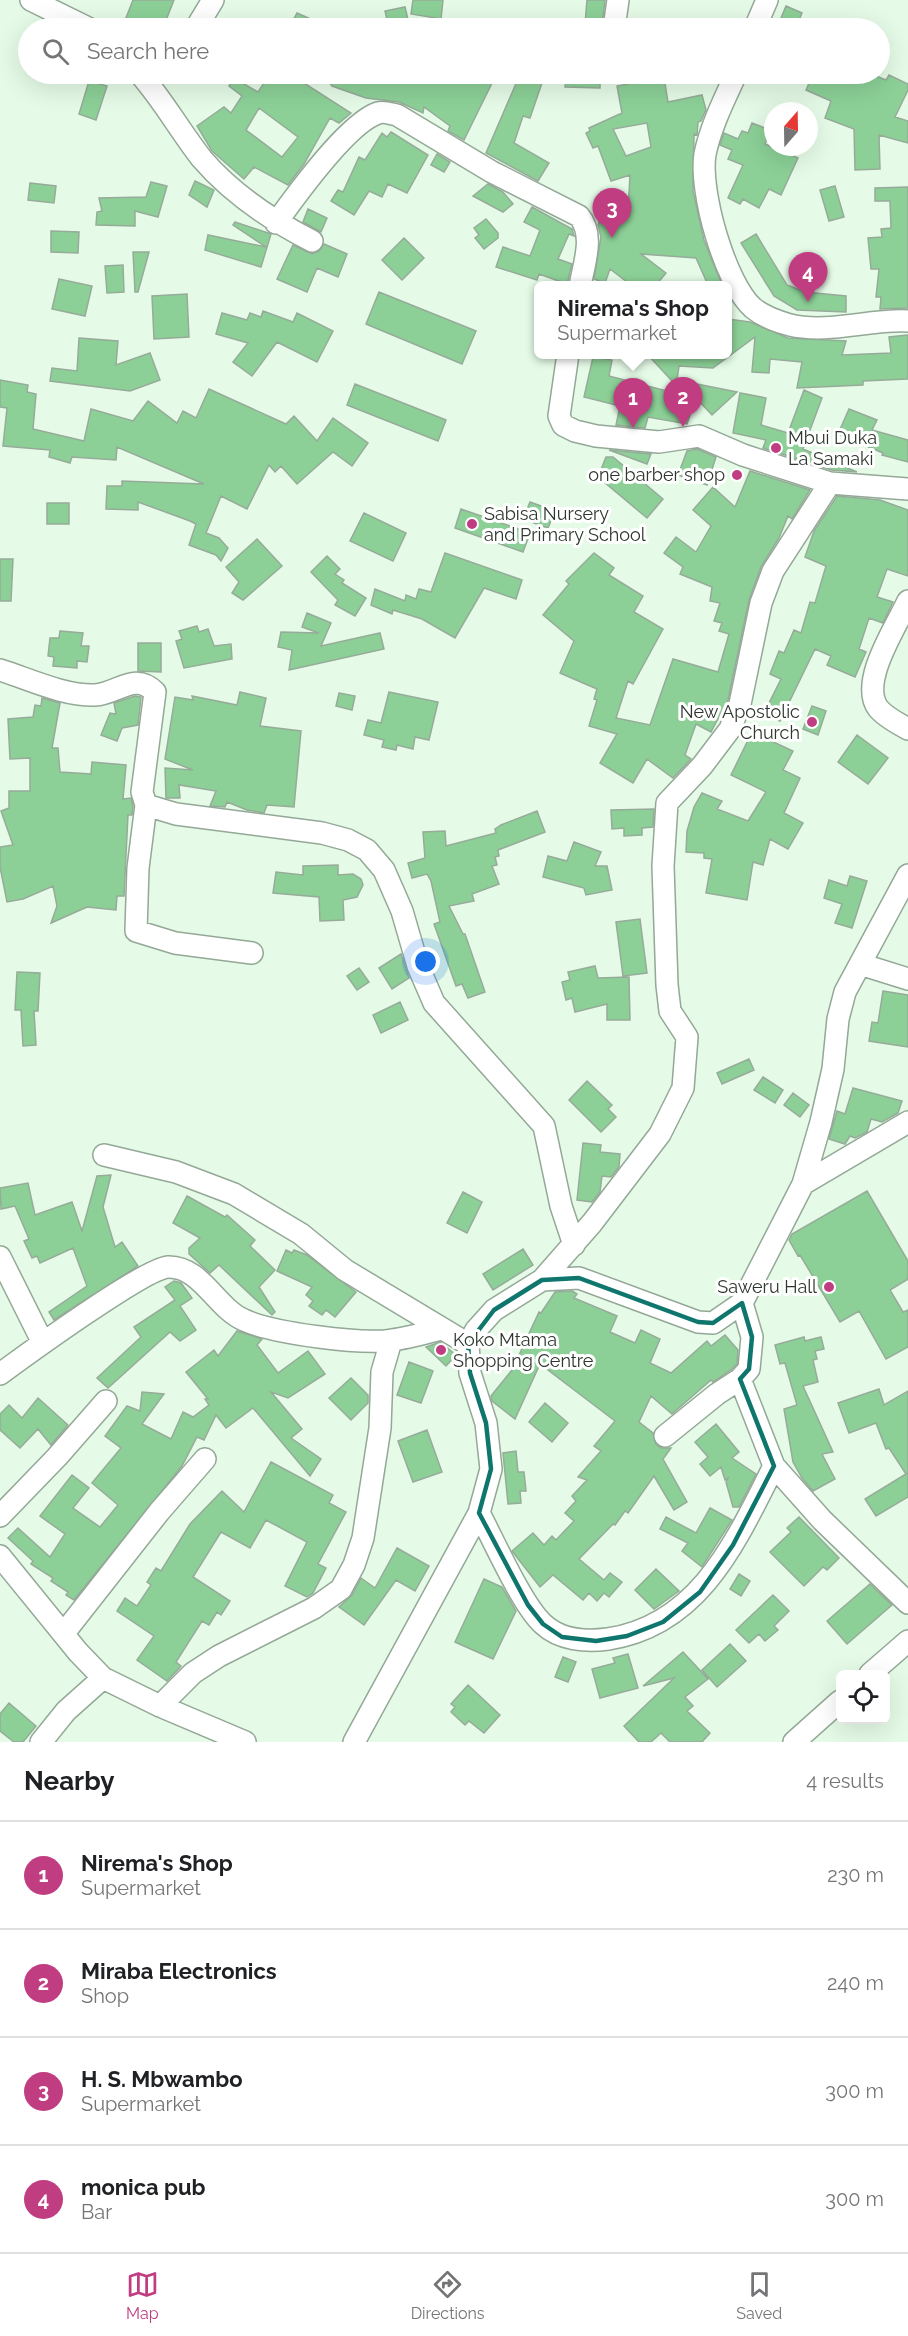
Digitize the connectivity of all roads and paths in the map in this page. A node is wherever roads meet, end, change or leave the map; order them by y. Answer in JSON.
{"nodes":[{"id":1,"x":31,"y":0,"type":"edge"},
{"id":2,"x":213,"y":0,"type":"edge"},
{"id":3,"x":618,"y":0,"type":"edge"},
{"id":4,"x":767,"y":0,"type":"edge"},
{"id":5,"x":68,"y":18,"type":"edge"},
{"id":6,"x":202,"y":18,"type":"edge"},
{"id":7,"x":615,"y":18,"type":"edge"},
{"id":8,"x":759,"y":18,"type":"edge"},
{"id":9,"x":160,"y":84,"type":"edge"},
{"id":10,"x":732,"y":84,"type":"edge"},
{"id":11,"x":276,"y":223,"type":"junction"},
{"id":12,"x":312,"y":242,"type":"dead end"},
{"id":13,"x":581,"y":281,"type":"edge"},
{"id":14,"x":908,"y":321,"type":"edge"},
{"id":15,"x":567,"y":359,"type":"edge"},
{"id":16,"x":830,"y":483,"type":"junction"},
{"id":17,"x":908,"y":489,"type":"edge"},
{"id":18,"x":908,"y":601,"type":"edge"},
{"id":19,"x":0,"y":670,"type":"edge"},
{"id":20,"x":908,"y":729,"type":"edge"},
{"id":21,"x":146,"y":805,"type":"junction"},
{"id":22,"x":908,"y":875,"type":"edge"},
{"id":23,"x":252,"y":953,"type":"dead end"},
{"id":24,"x":860,"y":964,"type":"junction"},
{"id":25,"x":908,"y":979,"type":"edge"},
{"id":26,"x":908,"y":1122,"type":"edge"},
{"id":27,"x":104,"y":1155,"type":"dead end"},
{"id":28,"x":803,"y":1184,"type":"junction"},
{"id":29,"x":574,"y":1245,"type":"junction"},
{"id":30,"x":0,"y":1257,"type":"edge"},
{"id":31,"x":542,"y":1280,"type":"junction"},
{"id":32,"x":742,"y":1303,"type":"junction"},
{"id":33,"x":441,"y":1329,"type":"junction"},
{"id":34,"x":391,"y":1341,"type":"junction"},
{"id":35,"x":43,"y":1343,"type":"junction"},
{"id":36,"x":468,"y":1344,"type":"junction"},
{"id":37,"x":0,"y":1374,"type":"edge"},
{"id":38,"x":740,"y":1379,"type":"junction"},
{"id":39,"x":106,"y":1401,"type":"dead end"},
{"id":40,"x":665,"y":1436,"type":"dead end"},
{"id":41,"x":205,"y":1459,"type":"dead end"},
{"id":42,"x":774,"y":1466,"type":"junction"},
{"id":43,"x":479,"y":1513,"type":"junction"},
{"id":44,"x":0,"y":1516,"type":"edge"},
{"id":45,"x":0,"y":1556,"type":"edge"},
{"id":46,"x":908,"y":1603,"type":"edge"},
{"id":47,"x":64,"y":1633,"type":"junction"},
{"id":48,"x":908,"y":1641,"type":"edge"},
{"id":49,"x":875,"y":1670,"type":"edge"},
{"id":50,"x":103,"y":1678,"type":"junction"},
{"id":51,"x":836,"y":1705,"type":"edge"},
{"id":52,"x":160,"y":1706,"type":"junction"},
{"id":53,"x":41,"y":1742,"type":"edge"},
{"id":54,"x":244,"y":1742,"type":"edge"},
{"id":55,"x":354,"y":1742,"type":"edge"},
{"id":56,"x":794,"y":1742,"type":"edge"}],
"edges":[{"from":1,"to":5,"type":"street"},
{"from":2,"to":6,"type":"street"},
{"from":3,"to":7,"type":"street"},
{"from":4,"to":8,"type":"street"},
{"from":9,"to":11,"type":"street"},
{"from":10,"to":14,"type":"street"},
{"from":11,"to":12,"type":"street"},
{"from":11,"to":13,"type":"street"},
{"from":15,"to":16,"type":"street"},
{"from":16,"to":17,"type":"street"},
{"from":16,"to":29,"type":"street"},
{"from":18,"to":20,"type":"street"},
{"from":19,"to":21,"type":"street"},
{"from":21,"to":23,"type":"street"},
{"from":21,"to":29,"type":"street"},
{"from":22,"to":24,"type":"street"},
{"from":24,"to":25,"type":"street"},
{"from":24,"to":28,"type":"street"},
{"from":26,"to":28,"type":"street"},
{"from":27,"to":33,"type":"street"},
{"from":28,"to":32,"type":"street"},
{"from":29,"to":31,"type":"street"},
{"from":30,"to":35,"type":"street"},
{"from":31,"to":32,"type":"street"},
{"from":31,"to":36,"type":"street"},
{"from":32,"to":38,"type":"street"},
{"from":33,"to":34,"type":"street"},
{"from":33,"to":36,"type":"street"},
{"from":34,"to":35,"type":"street"},
{"from":34,"to":52,"type":"street"},
{"from":35,"to":37,"type":"street"},
{"from":36,"to":43,"type":"street"},
{"from":38,"to":40,"type":"street"},
{"from":38,"to":42,"type":"street"},
{"from":39,"to":44,"type":"street"},
{"from":41,"to":47,"type":"street"},
{"from":42,"to":43,"type":"street"},
{"from":42,"to":46,"type":"street"},
{"from":43,"to":55,"type":"street"},
{"from":45,"to":47,"type":"street"},
{"from":47,"to":50,"type":"street"},
{"from":48,"to":49,"type":"street"},
{"from":50,"to":52,"type":"street"},
{"from":50,"to":53,"type":"street"},
{"from":51,"to":56,"type":"street"},
{"from":52,"to":54,"type":"street"}]}
